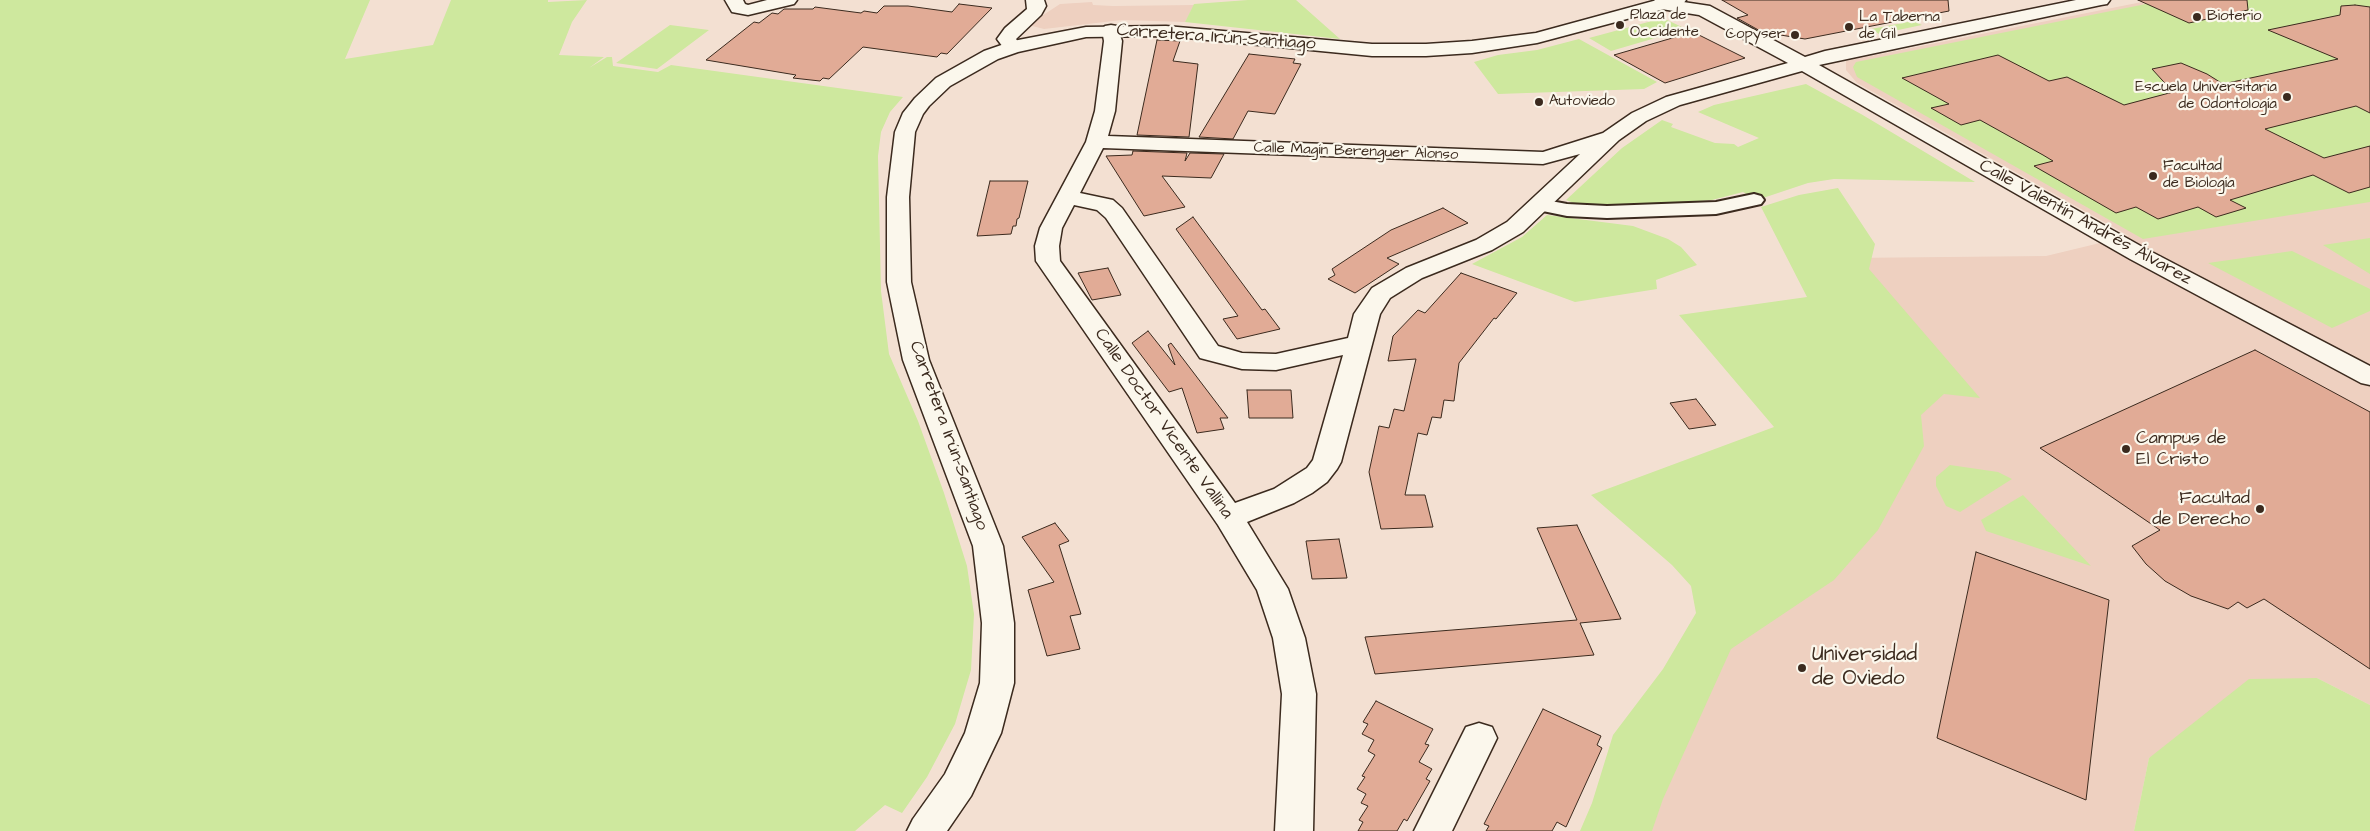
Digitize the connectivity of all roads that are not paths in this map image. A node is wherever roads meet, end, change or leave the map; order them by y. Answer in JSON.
{"nodes":[{"id":1,"x":734,"y":0,"type":"edge"},
{"id":2,"x":788,"y":0,"type":"edge"},
{"id":3,"x":1035,"y":0,"type":"edge"},
{"id":4,"x":2101,"y":0,"type":"edge"},
{"id":5,"x":1664,"y":1,"type":"edge"},
{"id":6,"x":1708,"y":5,"type":"edge"},
{"id":7,"x":1111,"y":30,"type":"junction"},
{"id":8,"x":1013,"y":47,"type":"junction"},
{"id":9,"x":1802,"y":64,"type":"junction"},
{"id":10,"x":1612,"y":136,"type":"junction"},
{"id":11,"x":1096,"y":142,"type":"junction"},
{"id":12,"x":1543,"y":158,"type":"junction"},
{"id":13,"x":1574,"y":172,"type":"junction"},
{"id":14,"x":1068,"y":197,"type":"junction"},
{"id":15,"x":1754,"y":200,"type":"dead end"},
{"id":16,"x":1540,"y":205,"type":"junction"},
{"id":17,"x":1360,"y":343,"type":"junction"},
{"id":18,"x":2370,"y":378,"type":"edge"},
{"id":19,"x":1229,"y":516,"type":"junction"},
{"id":20,"x":1479,"y":738,"type":"dead end"},
{"id":21,"x":926,"y":831,"type":"edge"},
{"id":22,"x":1294,"y":831,"type":"edge"},
{"id":23,"x":1433,"y":831,"type":"edge"}],
"edges":[{"from":1,"to":2,"type":"main road"},
{"from":3,"to":8,"type":"main road"},
{"from":4,"to":9,"type":"main road"},
{"from":5,"to":6,"type":"main road"},
{"from":5,"to":7,"type":"main road","name":"Carretera Irún-Santiago"},
{"from":6,"to":9,"type":"main road","name":"Calle Valentín Andrés Álvarez"},
{"from":7,"to":8,"type":"main road","name":"Carretera Irún-Santiago"},
{"from":7,"to":11,"type":"main road","name":"Calle Doctor Vicente Vallina"},
{"from":8,"to":21,"type":"main road","name":"Carretera Irún-Santiago"},
{"from":9,"to":10,"type":"main road"},
{"from":9,"to":18,"type":"main road","name":"Calle Valentín Andrés Álvarez"},
{"from":10,"to":12,"type":"main road","name":"Calle Magín Berenguer Alonso"},
{"from":10,"to":13,"type":"main road"},
{"from":11,"to":12,"type":"main road","name":"Calle Magín Berenguer Alonso"},
{"from":11,"to":14,"type":"main road","name":"Calle Doctor Vicente Vallina"},
{"from":12,"to":13,"type":"main road"},
{"from":13,"to":16,"type":"main road"},
{"from":14,"to":17,"type":"main road"},
{"from":14,"to":19,"type":"main road","name":"Calle Doctor Vicente Vallina"},
{"from":15,"to":16,"type":"street"},
{"from":16,"to":17,"type":"main road"},
{"from":17,"to":19,"type":"main road"},
{"from":19,"to":22,"type":"main road","name":"Calle Doctor Vicente Vallina"},
{"from":20,"to":23,"type":"main road"}]}
